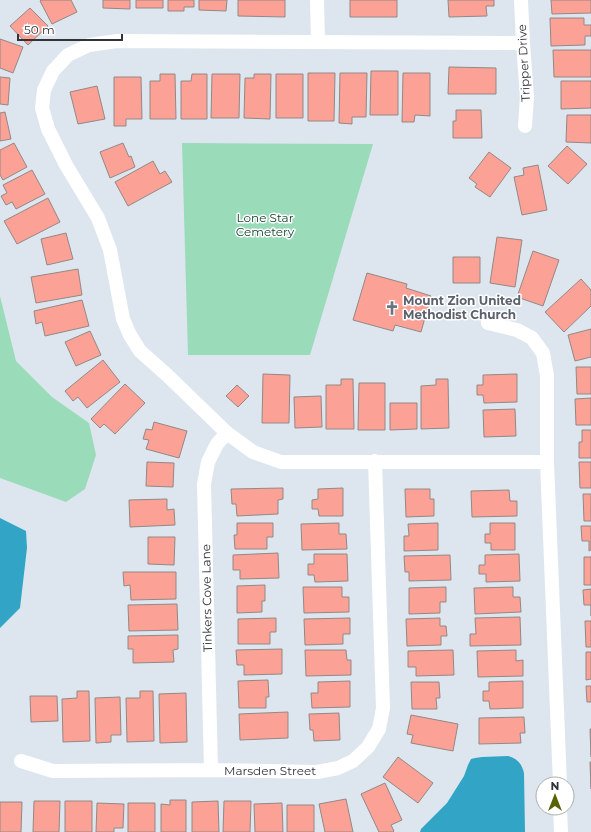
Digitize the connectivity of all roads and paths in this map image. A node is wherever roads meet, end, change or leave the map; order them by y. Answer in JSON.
{"nodes":[{"id":1,"x":317,"y":0,"type":"edge"},
{"id":2,"x":521,"y":0,"type":"edge"},
{"id":3,"x":318,"y":42,"type":"junction"},
{"id":4,"x":523,"y":43,"type":"junction"},
{"id":5,"x":526,"y":126,"type":"dead end"},
{"id":6,"x":488,"y":323,"type":"dead end"},
{"id":7,"x":227,"y":434,"type":"junction"},
{"id":8,"x":375,"y":461,"type":"junction"},
{"id":9,"x":548,"y":462,"type":"junction"},
{"id":10,"x":21,"y":761,"type":"dead end"},
{"id":11,"x":211,"y":770,"type":"junction"},
{"id":12,"x":560,"y":776,"type":"edge"},
{"id":13,"x":560,"y":816,"type":"edge"},
{"id":14,"x":561,"y":832,"type":"edge"}],
"edges":[{"from":1,"to":3,"type":"street"},
{"from":2,"to":4,"type":"street","name":"Tripper Drive"},
{"from":3,"to":4,"type":"street"},
{"from":3,"to":7,"type":"street"},
{"from":4,"to":5,"type":"street","name":"Tripper Drive"},
{"from":6,"to":9,"type":"street"},
{"from":7,"to":8,"type":"street"},
{"from":7,"to":11,"type":"street","name":"Tinkers Cove Lane"},
{"from":8,"to":9,"type":"street"},
{"from":8,"to":11,"type":"street","name":"Marsden Street"},
{"from":9,"to":12,"type":"street"},
{"from":10,"to":11,"type":"street","name":"Marsden Street"},
{"from":13,"to":14,"type":"street"}]}
